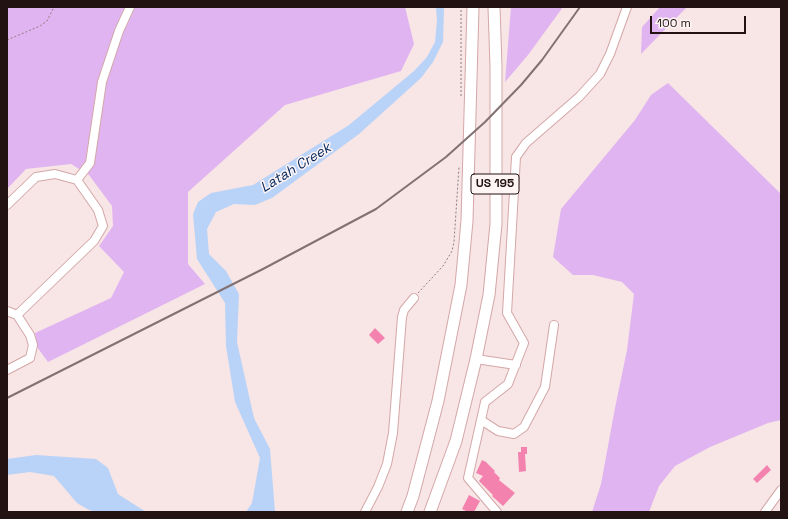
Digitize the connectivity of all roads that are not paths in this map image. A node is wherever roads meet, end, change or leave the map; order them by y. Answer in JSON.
{"nodes":[{"id":1,"x":130,"y":7,"type":"edge"},
{"id":2,"x":467,"y":7,"type":"edge"},
{"id":3,"x":473,"y":7,"type":"edge"},
{"id":4,"x":494,"y":7,"type":"edge"},
{"id":5,"x":502,"y":7,"type":"edge"},
{"id":6,"x":627,"y":7,"type":"edge"},
{"id":7,"x":472,"y":63,"type":"junction"},
{"id":8,"x":496,"y":66,"type":"junction"},
{"id":9,"x":78,"y":180,"type":"junction"},
{"id":10,"x":7,"y":205,"type":"edge"},
{"id":11,"x":414,"y":298,"type":"road end"},
{"id":12,"x":7,"y":311,"type":"edge"},
{"id":13,"x":17,"y":315,"type":"junction"},
{"id":14,"x":554,"y":325,"type":"dead end"},
{"id":15,"x":476,"y":359,"type":"junction"},
{"id":16,"x":516,"y":365,"type":"junction"},
{"id":17,"x":7,"y":370,"type":"edge"},
{"id":18,"x":481,"y":420,"type":"junction"},
{"id":19,"x":781,"y":490,"type":"edge"},
{"id":20,"x":365,"y":512,"type":"edge"},
{"id":21,"x":407,"y":512,"type":"edge"},
{"id":22,"x":430,"y":512,"type":"edge"},
{"id":23,"x":497,"y":512,"type":"edge"},
{"id":24,"x":765,"y":512,"type":"edge"}],
"edges":[{"from":1,"to":9,"type":"street"},
{"from":2,"to":7,"type":"highway"},
{"from":3,"to":7,"type":"highway","number":"US 195"},
{"from":4,"to":8,"type":"highway","number":"US 195"},
{"from":5,"to":8,"type":"highway"},
{"from":6,"to":16,"type":"street"},
{"from":7,"to":21,"type":"highway","number":"US 195"},
{"from":8,"to":15,"type":"highway","number":"US 195"},
{"from":9,"to":10,"type":"street"},
{"from":9,"to":13,"type":"street"},
{"from":11,"to":20,"type":"street"},
{"from":12,"to":13,"type":"street"},
{"from":13,"to":17,"type":"street"},
{"from":14,"to":18,"type":"street"},
{"from":15,"to":16,"type":"street"},
{"from":15,"to":22,"type":"highway","number":"US 195"},
{"from":16,"to":18,"type":"street"},
{"from":18,"to":23,"type":"street"},
{"from":19,"to":24,"type":"street"}]}
